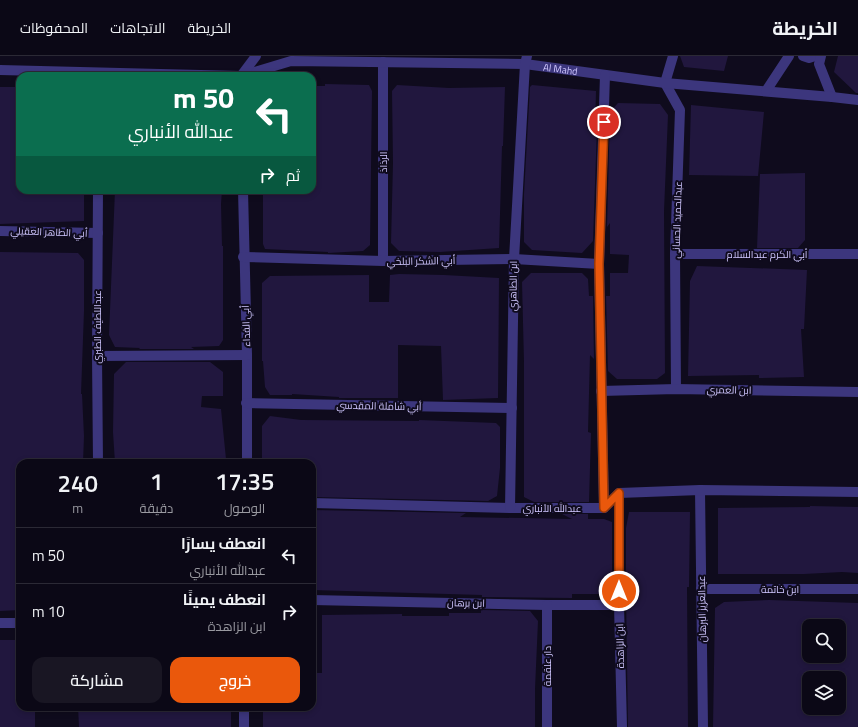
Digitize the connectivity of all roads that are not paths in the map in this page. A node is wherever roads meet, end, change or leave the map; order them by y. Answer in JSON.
{"nodes":[{"id":1,"x":256,"y":56,"type":"edge"},
{"id":2,"x":673,"y":56,"type":"edge"},
{"id":3,"x":789,"y":56,"type":"edge"},
{"id":4,"x":803,"y":56,"type":"edge"},
{"id":5,"x":815,"y":56,"type":"edge"},
{"id":6,"x":821,"y":56,"type":"edge"},
{"id":7,"x":526,"y":60,"type":"edge"},
{"id":8,"x":383,"y":62,"type":"junction"},
{"id":9,"x":0,"y":70,"type":"edge"},
{"id":10,"x":50,"y":72,"type":"edge"},
{"id":11,"x":244,"y":72,"type":"edge"},
{"id":12,"x":254,"y":72,"type":"edge"},
{"id":13,"x":605,"y":75,"type":"junction"},
{"id":14,"x":665,"y":83,"type":"junction"},
{"id":15,"x":766,"y":91,"type":"junction"},
{"id":16,"x":832,"y":96,"type":"junction"},
{"id":17,"x":858,"y":100,"type":"edge"},
{"id":18,"x":98,"y":194,"type":"edge"},
{"id":19,"x":243,"y":194,"type":"edge"},
{"id":20,"x":0,"y":230,"type":"edge"},
{"id":21,"x":98,"y":233,"type":"junction"},
{"id":22,"x":675,"y":254,"type":"junction"},
{"id":23,"x":858,"y":254,"type":"edge"},
{"id":24,"x":243,"y":257,"type":"junction"},
{"id":25,"x":514,"y":259,"type":"junction"},
{"id":26,"x":383,"y":261,"type":"junction"},
{"id":27,"x":599,"y":264,"type":"junction"},
{"id":28,"x":246,"y":355,"type":"junction"},
{"id":29,"x":97,"y":356,"type":"junction"},
{"id":30,"x":676,"y":390,"type":"junction"},
{"id":31,"x":601,"y":391,"type":"junction"},
{"id":32,"x":858,"y":392,"type":"edge"},
{"id":33,"x":246,"y":404,"type":"junction"},
{"id":34,"x":512,"y":408,"type":"junction"},
{"id":35,"x":98,"y":459,"type":"edge"},
{"id":36,"x":247,"y":459,"type":"edge"},
{"id":37,"x":700,"y":490,"type":"junction"},
{"id":38,"x":858,"y":492,"type":"edge"},
{"id":39,"x":619,"y":493,"type":"junction"},
{"id":40,"x":316,"y":502,"type":"edge"},
{"id":41,"x":510,"y":508,"type":"junction"},
{"id":42,"x":604,"y":508,"type":"junction"},
{"id":43,"x":701,"y":589,"type":"junction"},
{"id":44,"x":858,"y":589,"type":"edge"},
{"id":45,"x":316,"y":600,"type":"edge"},
{"id":46,"x":547,"y":605,"type":"junction"},
{"id":47,"x":619,"y":605,"type":"junction"},
{"id":48,"x":0,"y":623,"type":"edge"},
{"id":49,"x":16,"y":623,"type":"edge"},
{"id":50,"x":244,"y":711,"type":"edge"},
{"id":51,"x":244,"y":727,"type":"edge"},
{"id":52,"x":547,"y":727,"type":"edge"},
{"id":53,"x":622,"y":727,"type":"edge"},
{"id":54,"x":703,"y":727,"type":"edge"}],
"edges":[{"from":1,"to":11,"type":"street"},
{"from":2,"to":14,"type":"street"},
{"from":3,"to":15,"type":"street"},
{"from":4,"to":5,"type":"street"},
{"from":6,"to":16,"type":"street"},
{"from":7,"to":8,"type":"street","name":"Al Mahd"},
{"from":7,"to":13,"type":"street","name":"Al Mahd"},
{"from":7,"to":25,"type":"street","name":"ابن الطاهري"},
{"from":8,"to":12,"type":"street","name":"Al Mahd"},
{"from":8,"to":26,"type":"street","name":"الرذاذ"},
{"from":9,"to":10,"type":"street","name":"Al Mahd"},
{"from":13,"to":14,"type":"street","name":"Al Mahd"},
{"from":13,"to":27,"type":"street"},
{"from":14,"to":15,"type":"street","name":"Al Mahd"},
{"from":14,"to":22,"type":"street","name":"عبدالحميد الحساني"},
{"from":15,"to":16,"type":"street","name":"Al Mahd"},
{"from":16,"to":17,"type":"street","name":"Al Mahd"},
{"from":18,"to":21,"type":"street","name":"عبداللطيف الطبري"},
{"from":19,"to":24,"type":"street","name":"أبي الفداء"},
{"from":20,"to":21,"type":"street","name":"أبي الطاهر العقيلي"},
{"from":21,"to":29,"type":"street","name":"عبداللطيف الطبري"},
{"from":22,"to":23,"type":"street","name":"أبي الكرم عبدالسلام"},
{"from":22,"to":30,"type":"street","name":"عبدالحميد الحساني"},
{"from":24,"to":26,"type":"street","name":"أبي الشكر البلخي"},
{"from":24,"to":28,"type":"street","name":"أبي الفداء"},
{"from":25,"to":26,"type":"street","name":"أبي الشكر البلخي"},
{"from":25,"to":27,"type":"street","name":"أبي الشكر البلخي"},
{"from":25,"to":34,"type":"street","name":"ابن الطاهري"},
{"from":27,"to":31,"type":"street"},
{"from":28,"to":29,"type":"street"},
{"from":28,"to":33,"type":"street","name":"أبي الفداء"},
{"from":29,"to":35,"type":"street","name":"عبداللطيف الطبري"},
{"from":30,"to":31,"type":"street","name":"ابن العمري"},
{"from":30,"to":32,"type":"street","name":"ابن العمري"},
{"from":31,"to":42,"type":"street"},
{"from":33,"to":34,"type":"street","name":"أبي شاملة المقدسي"},
{"from":33,"to":36,"type":"street","name":"أبي الفداء"},
{"from":34,"to":41,"type":"street","name":"ابن الطاهري"},
{"from":37,"to":38,"type":"street"},
{"from":37,"to":39,"type":"street"},
{"from":37,"to":43,"type":"street","name":"عبدالعزيز البرهان"},
{"from":39,"to":42,"type":"street"},
{"from":39,"to":47,"type":"street","name":"ابن الزاهدة"},
{"from":40,"to":41,"type":"street","name":"عبدالله الأنباري"},
{"from":41,"to":42,"type":"street","name":"عبدالله الأنباري"},
{"from":43,"to":44,"type":"street","name":"ابن خاتمة"},
{"from":43,"to":54,"type":"street","name":"عبدالعزيز البرهان"},
{"from":45,"to":46,"type":"street","name":"ابن برهان"},
{"from":46,"to":47,"type":"street","name":"ابن برهان"},
{"from":46,"to":52,"type":"street","name":"دار علقمة"},
{"from":47,"to":53,"type":"street","name":"ابن الزاهدة"},
{"from":48,"to":49,"type":"street"},
{"from":50,"to":51,"type":"street"}]}
